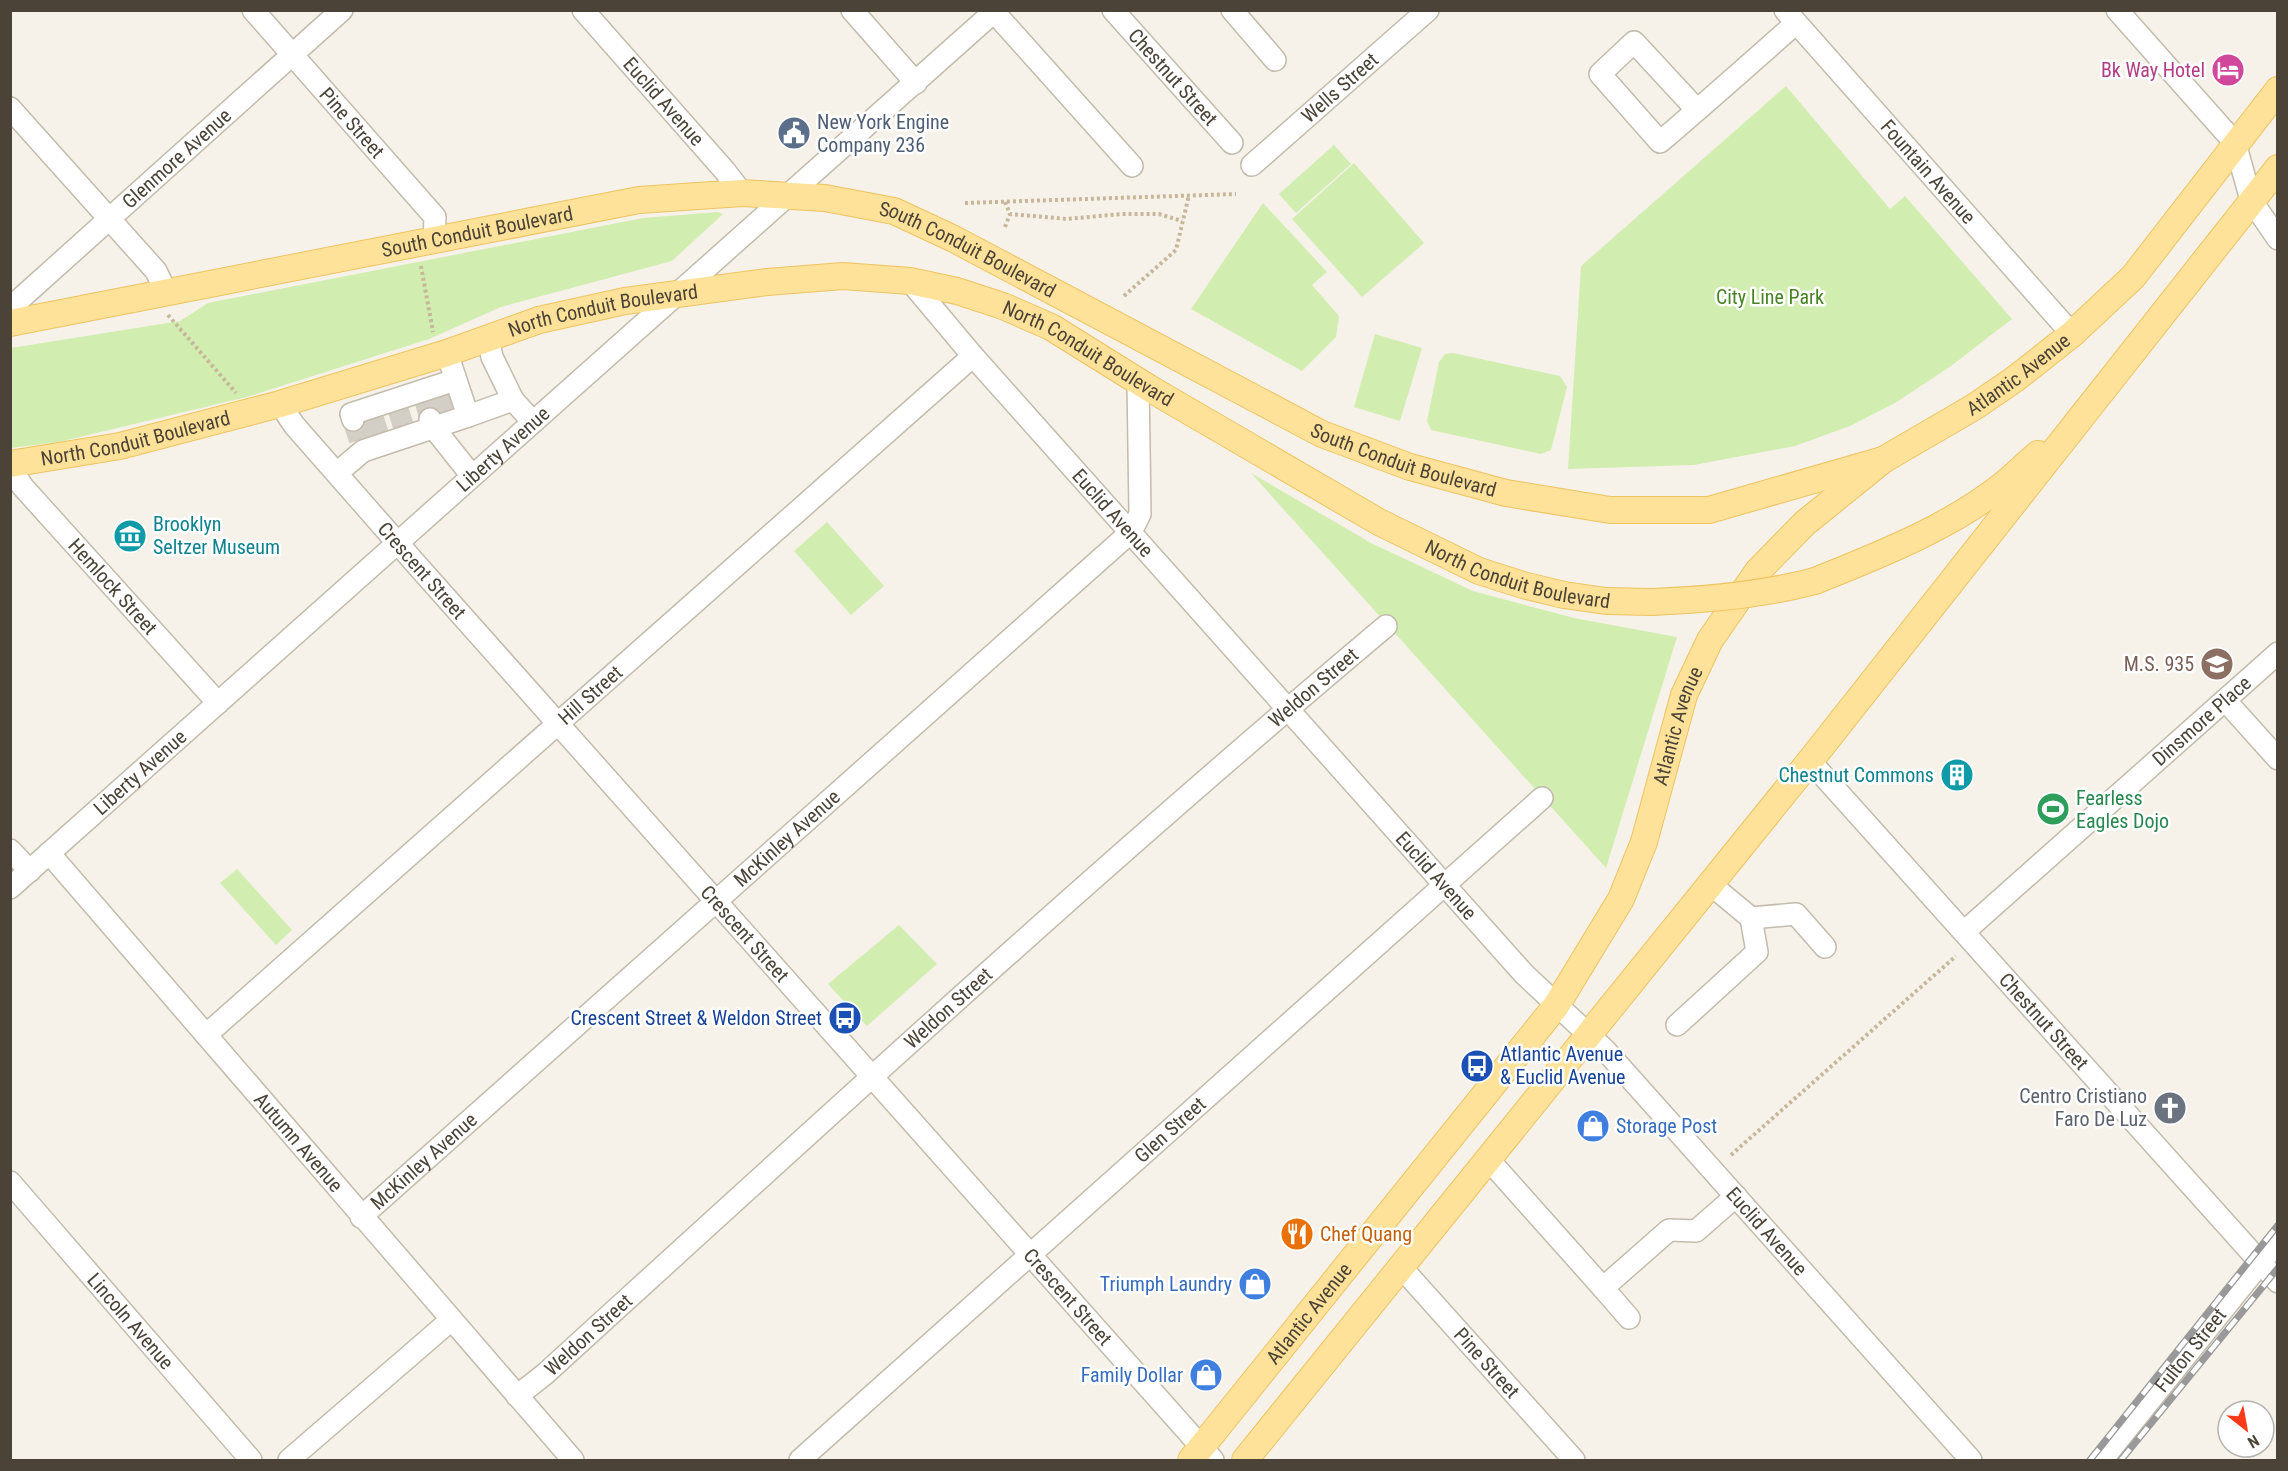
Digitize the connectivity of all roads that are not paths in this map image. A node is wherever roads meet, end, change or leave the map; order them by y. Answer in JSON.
{"nodes":[{"id":1,"x":253,"y":10,"type":"edge"},
{"id":2,"x":342,"y":10,"type":"edge"},
{"id":3,"x":583,"y":10,"type":"edge"},
{"id":4,"x":852,"y":10,"type":"edge"},
{"id":5,"x":1113,"y":10,"type":"edge"},
{"id":6,"x":1232,"y":10,"type":"edge"},
{"id":7,"x":1428,"y":10,"type":"edge"},
{"id":8,"x":2117,"y":10,"type":"edge"},
{"id":9,"x":995,"y":11,"type":"edge"},
{"id":10,"x":1791,"y":17,"type":"edge"},
{"id":11,"x":293,"y":55,"type":"junction"},
{"id":12,"x":1275,"y":60,"type":"dead end"},
{"id":13,"x":916,"y":83,"type":"junction"},
{"id":14,"x":2277,"y":90,"type":"edge"},
{"id":15,"x":10,"y":108,"type":"edge"},
{"id":16,"x":1697,"y":110,"type":"junction"},
{"id":17,"x":1232,"y":143,"type":"dead end"},
{"id":18,"x":2235,"y":143,"type":"junction"},
{"id":19,"x":1252,"y":165,"type":"dead end"},
{"id":20,"x":1132,"y":166,"type":"dead end"},
{"id":21,"x":2277,"y":168,"type":"edge"},
{"id":22,"x":742,"y":193,"type":"junction"},
{"id":23,"x":790,"y":195,"type":"junction"},
{"id":24,"x":2251,"y":201,"type":"junction"},
{"id":25,"x":110,"y":219,"type":"junction"},
{"id":26,"x":2277,"y":239,"type":"edge"},
{"id":27,"x":434,"y":241,"type":"junction"},
{"id":28,"x":910,"y":281,"type":"junction"},
{"id":29,"x":676,"y":294,"type":"junction"},
{"id":30,"x":14,"y":299,"type":"edge"},
{"id":31,"x":164,"y":301,"type":"junction"},
{"id":32,"x":10,"y":323,"type":"edge"},
{"id":33,"x":2072,"y":334,"type":"junction"},
{"id":34,"x":488,"y":338,"type":"junction"},
{"id":35,"x":447,"y":353,"type":"junction"},
{"id":36,"x":973,"y":356,"type":"junction"},
{"id":37,"x":361,"y":379,"type":"junction"},
{"id":38,"x":1138,"y":381,"type":"junction"},
{"id":39,"x":437,"y":389,"type":"junction"},
{"id":40,"x":513,"y":400,"type":"junction"},
{"id":41,"x":280,"y":404,"type":"junction"},
{"id":42,"x":2090,"y":408,"type":"junction"},
{"id":43,"x":447,"y":419,"type":"junction"},
{"id":44,"x":533,"y":422,"type":"junction"},
{"id":45,"x":1883,"y":460,"type":"junction"},
{"id":46,"x":10,"y":466,"type":"edge"},
{"id":47,"x":337,"y":473,"type":"junction"},
{"id":48,"x":472,"y":477,"type":"junction"},
{"id":49,"x":1131,"y":532,"type":"junction"},
{"id":50,"x":398,"y":543,"type":"junction"},
{"id":51,"x":1386,"y":626,"type":"dead end"},
{"id":52,"x":2277,"y":653,"type":"edge"},
{"id":53,"x":2225,"y":700,"type":"junction"},
{"id":54,"x":218,"y":703,"type":"junction"},
{"id":55,"x":1288,"y":708,"type":"junction"},
{"id":56,"x":558,"y":723,"type":"junction"},
{"id":57,"x":2277,"y":759,"type":"edge"},
{"id":58,"x":1810,"y":760,"type":"junction"},
{"id":59,"x":1542,"y":798,"type":"dead end"},
{"id":60,"x":10,"y":850,"type":"edge"},
{"id":61,"x":49,"y":854,"type":"junction"},
{"id":62,"x":30,"y":871,"type":"junction"},
{"id":63,"x":1710,"y":884,"type":"junction"},
{"id":64,"x":1444,"y":885,"type":"junction"},
{"id":65,"x":10,"y":888,"type":"edge"},
{"id":66,"x":716,"y":900,"type":"junction"},
{"id":67,"x":1751,"y":918,"type":"junction"},
{"id":68,"x":1964,"y":932,"type":"junction"},
{"id":69,"x":1825,"y":947,"type":"dead end"},
{"id":70,"x":1556,"y":1006,"type":"junction"},
{"id":71,"x":1677,"y":1025,"type":"dead end"},
{"id":72,"x":1588,"y":1034,"type":"junction"},
{"id":73,"x":206,"y":1035,"type":"junction"},
{"id":74,"x":872,"y":1076,"type":"junction"},
{"id":75,"x":1488,"y":1159,"type":"junction"},
{"id":76,"x":10,"y":1182,"type":"edge"},
{"id":77,"x":1736,"y":1196,"type":"junction"},
{"id":78,"x":361,"y":1217,"type":"junction"},
{"id":79,"x":2277,"y":1241,"type":"edge"},
{"id":80,"x":1029,"y":1256,"type":"junction"},
{"id":81,"x":2260,"y":1263,"type":"junction"},
{"id":82,"x":1400,"y":1266,"type":"junction"},
{"id":83,"x":2277,"y":1282,"type":"edge"},
{"id":84,"x":1603,"y":1288,"type":"junction"},
{"id":85,"x":1629,"y":1318,"type":"dead end"},
{"id":86,"x":451,"y":1320,"type":"junction"},
{"id":87,"x":517,"y":1395,"type":"junction"},
{"id":88,"x":1202,"y":1456,"type":"edge"},
{"id":89,"x":251,"y":1461,"type":"edge"},
{"id":90,"x":289,"y":1461,"type":"edge"},
{"id":91,"x":573,"y":1461,"type":"edge"},
{"id":92,"x":800,"y":1461,"type":"edge"},
{"id":93,"x":1245,"y":1461,"type":"edge"},
{"id":94,"x":1574,"y":1461,"type":"edge"},
{"id":95,"x":1971,"y":1461,"type":"edge"},
{"id":96,"x":2102,"y":1461,"type":"edge"}],
"edges":[{"from":1,"to":11,"type":"street","name":"Pine Street"},
{"from":2,"to":11,"type":"street","name":"Glenmore Avenue"},
{"from":3,"to":22,"type":"street","name":"Euclid Avenue"},
{"from":4,"to":13,"type":"street"},
{"from":5,"to":17,"type":"street","name":"Chestnut Street"},
{"from":6,"to":12,"type":"street"},
{"from":7,"to":19,"type":"street","name":"Wells Street"},
{"from":8,"to":18,"type":"street"},
{"from":9,"to":13,"type":"street","name":"Liberty Avenue"},
{"from":9,"to":20,"type":"street"},
{"from":10,"to":16,"type":"street"},
{"from":10,"to":33,"type":"street","name":"Fountain Avenue"},
{"from":11,"to":25,"type":"street","name":"Glenmore Avenue"},
{"from":11,"to":27,"type":"street","name":"Pine Street"},
{"from":13,"to":23,"type":"street","name":"Liberty Avenue"},
{"from":14,"to":18,"type":"main road","name":"Atlantic Avenue"},
{"from":15,"to":25,"type":"street"},
{"from":16,"to":16,"type":"street"},
{"from":18,"to":24,"type":"street"},
{"from":18,"to":33,"type":"main road","name":"Atlantic Avenue"},
{"from":21,"to":24,"type":"main road"},
{"from":22,"to":23,"type":"main road","name":"South Conduit Boulevard"},
{"from":22,"to":27,"type":"main road","name":"South Conduit Boulevard"},
{"from":23,"to":29,"type":"street","name":"Liberty Avenue"},
{"from":23,"to":45,"type":"main road","name":"South Conduit Boulevard"},
{"from":24,"to":26,"type":"street"},
{"from":24,"to":42,"type":"main road"},
{"from":25,"to":30,"type":"street","name":"Glenmore Avenue"},
{"from":25,"to":31,"type":"street"},
{"from":27,"to":31,"type":"main road","name":"South Conduit Boulevard"},
{"from":28,"to":29,"type":"main road","name":"North Conduit Boulevard"},
{"from":28,"to":36,"type":"street","name":"Euclid Avenue"},
{"from":28,"to":38,"type":"main road","name":"North Conduit Boulevard"},
{"from":29,"to":34,"type":"main road","name":"North Conduit Boulevard"},
{"from":29,"to":44,"type":"street","name":"Liberty Avenue"},
{"from":31,"to":32,"type":"main road","name":"South Conduit Boulevard"},
{"from":33,"to":45,"type":"main road","name":"Atlantic Avenue"},
{"from":34,"to":35,"type":"main road","name":"North Conduit Boulevard"},
{"from":34,"to":40,"type":"street"},
{"from":35,"to":37,"type":"main road","name":"North Conduit Boulevard"},
{"from":35,"to":39,"type":"street"},
{"from":36,"to":49,"type":"street","name":"Euclid Avenue"},
{"from":36,"to":56,"type":"street","name":"Hill Street"},
{"from":37,"to":39,"type":"street"},
{"from":37,"to":41,"type":"main road","name":"North Conduit Boulevard"},
{"from":38,"to":42,"type":"main road","name":"North Conduit Boulevard","bridge":true},
{"from":38,"to":49,"type":"street"},
{"from":39,"to":43,"type":"street"},
{"from":40,"to":43,"type":"street"},
{"from":40,"to":44,"type":"street"},
{"from":41,"to":46,"type":"main road","name":"North Conduit Boulevard"},
{"from":41,"to":47,"type":"street","name":"Crescent Street"},
{"from":42,"to":58,"type":"main road"},
{"from":43,"to":47,"type":"street"},
{"from":43,"to":48,"type":"street"},
{"from":44,"to":48,"type":"street","name":"Liberty Avenue"},
{"from":45,"to":70,"type":"main road","name":"Atlantic Avenue"},
{"from":46,"to":54,"type":"street","name":"Hemlock Street"},
{"from":47,"to":50,"type":"street","name":"Crescent Street"},
{"from":48,"to":50,"type":"street","name":"Liberty Avenue"},
{"from":49,"to":55,"type":"street","name":"Euclid Avenue"},
{"from":49,"to":66,"type":"street","name":"McKinley Avenue"},
{"from":50,"to":54,"type":"street","name":"Liberty Avenue"},
{"from":50,"to":56,"type":"street","name":"Crescent Street"},
{"from":51,"to":55,"type":"street","name":"Weldon Street"},
{"from":52,"to":53,"type":"street","name":"Dinsmore Place"},
{"from":53,"to":57,"type":"street"},
{"from":53,"to":68,"type":"street","name":"Dinsmore Place"},
{"from":54,"to":61,"type":"street","name":"Liberty Avenue"},
{"from":55,"to":64,"type":"street","name":"Euclid Avenue"},
{"from":55,"to":74,"type":"street","name":"Weldon Street"},
{"from":56,"to":66,"type":"street","name":"Crescent Street"},
{"from":56,"to":73,"type":"street","name":"Hill Street"},
{"from":58,"to":63,"type":"main road"},
{"from":58,"to":68,"type":"street","name":"Chestnut Street"},
{"from":59,"to":64,"type":"street","name":"Glen Street"},
{"from":60,"to":62,"type":"street"},
{"from":61,"to":62,"type":"street","name":"Liberty Avenue"},
{"from":61,"to":73,"type":"street","name":"Autumn Avenue"},
{"from":62,"to":65,"type":"street","name":"Liberty Avenue"},
{"from":63,"to":67,"type":"street"},
{"from":63,"to":72,"type":"main road"},
{"from":64,"to":70,"type":"street","name":"Euclid Avenue"},
{"from":64,"to":80,"type":"street","name":"Glen Street"},
{"from":66,"to":74,"type":"street","name":"Crescent Street"},
{"from":66,"to":78,"type":"street","name":"McKinley Avenue"},
{"from":67,"to":69,"type":"street"},
{"from":67,"to":71,"type":"street"},
{"from":68,"to":81,"type":"street","name":"Chestnut Street"},
{"from":70,"to":72,"type":"street","name":"Euclid Avenue"},
{"from":70,"to":88,"type":"main road","name":"Atlantic Avenue"},
{"from":72,"to":75,"type":"main road"},
{"from":72,"to":77,"type":"street","name":"Euclid Avenue"},
{"from":73,"to":78,"type":"street","name":"Autumn Avenue"},
{"from":74,"to":80,"type":"street","name":"Crescent Street"},
{"from":74,"to":87,"type":"street","name":"Weldon Street"},
{"from":75,"to":82,"type":"main road"},
{"from":75,"to":84,"type":"street"},
{"from":76,"to":89,"type":"street","name":"Lincoln Avenue"},
{"from":77,"to":84,"type":"street"},
{"from":77,"to":95,"type":"street","name":"Euclid Avenue"},
{"from":78,"to":86,"type":"street","name":"Autumn Avenue"},
{"from":79,"to":81,"type":"street","name":"Fulton Street"},
{"from":80,"to":88,"type":"street","name":"Crescent Street"},
{"from":80,"to":92,"type":"street","name":"Glen Street"},
{"from":81,"to":83,"type":"street","name":"Chestnut Street"},
{"from":81,"to":96,"type":"street","name":"Fulton Street"},
{"from":82,"to":93,"type":"main road"},
{"from":82,"to":94,"type":"street","name":"Pine Street"},
{"from":84,"to":85,"type":"street"},
{"from":86,"to":87,"type":"street","name":"Autumn Avenue"},
{"from":86,"to":90,"type":"street"},
{"from":87,"to":91,"type":"street","name":"Autumn Avenue"}]}
